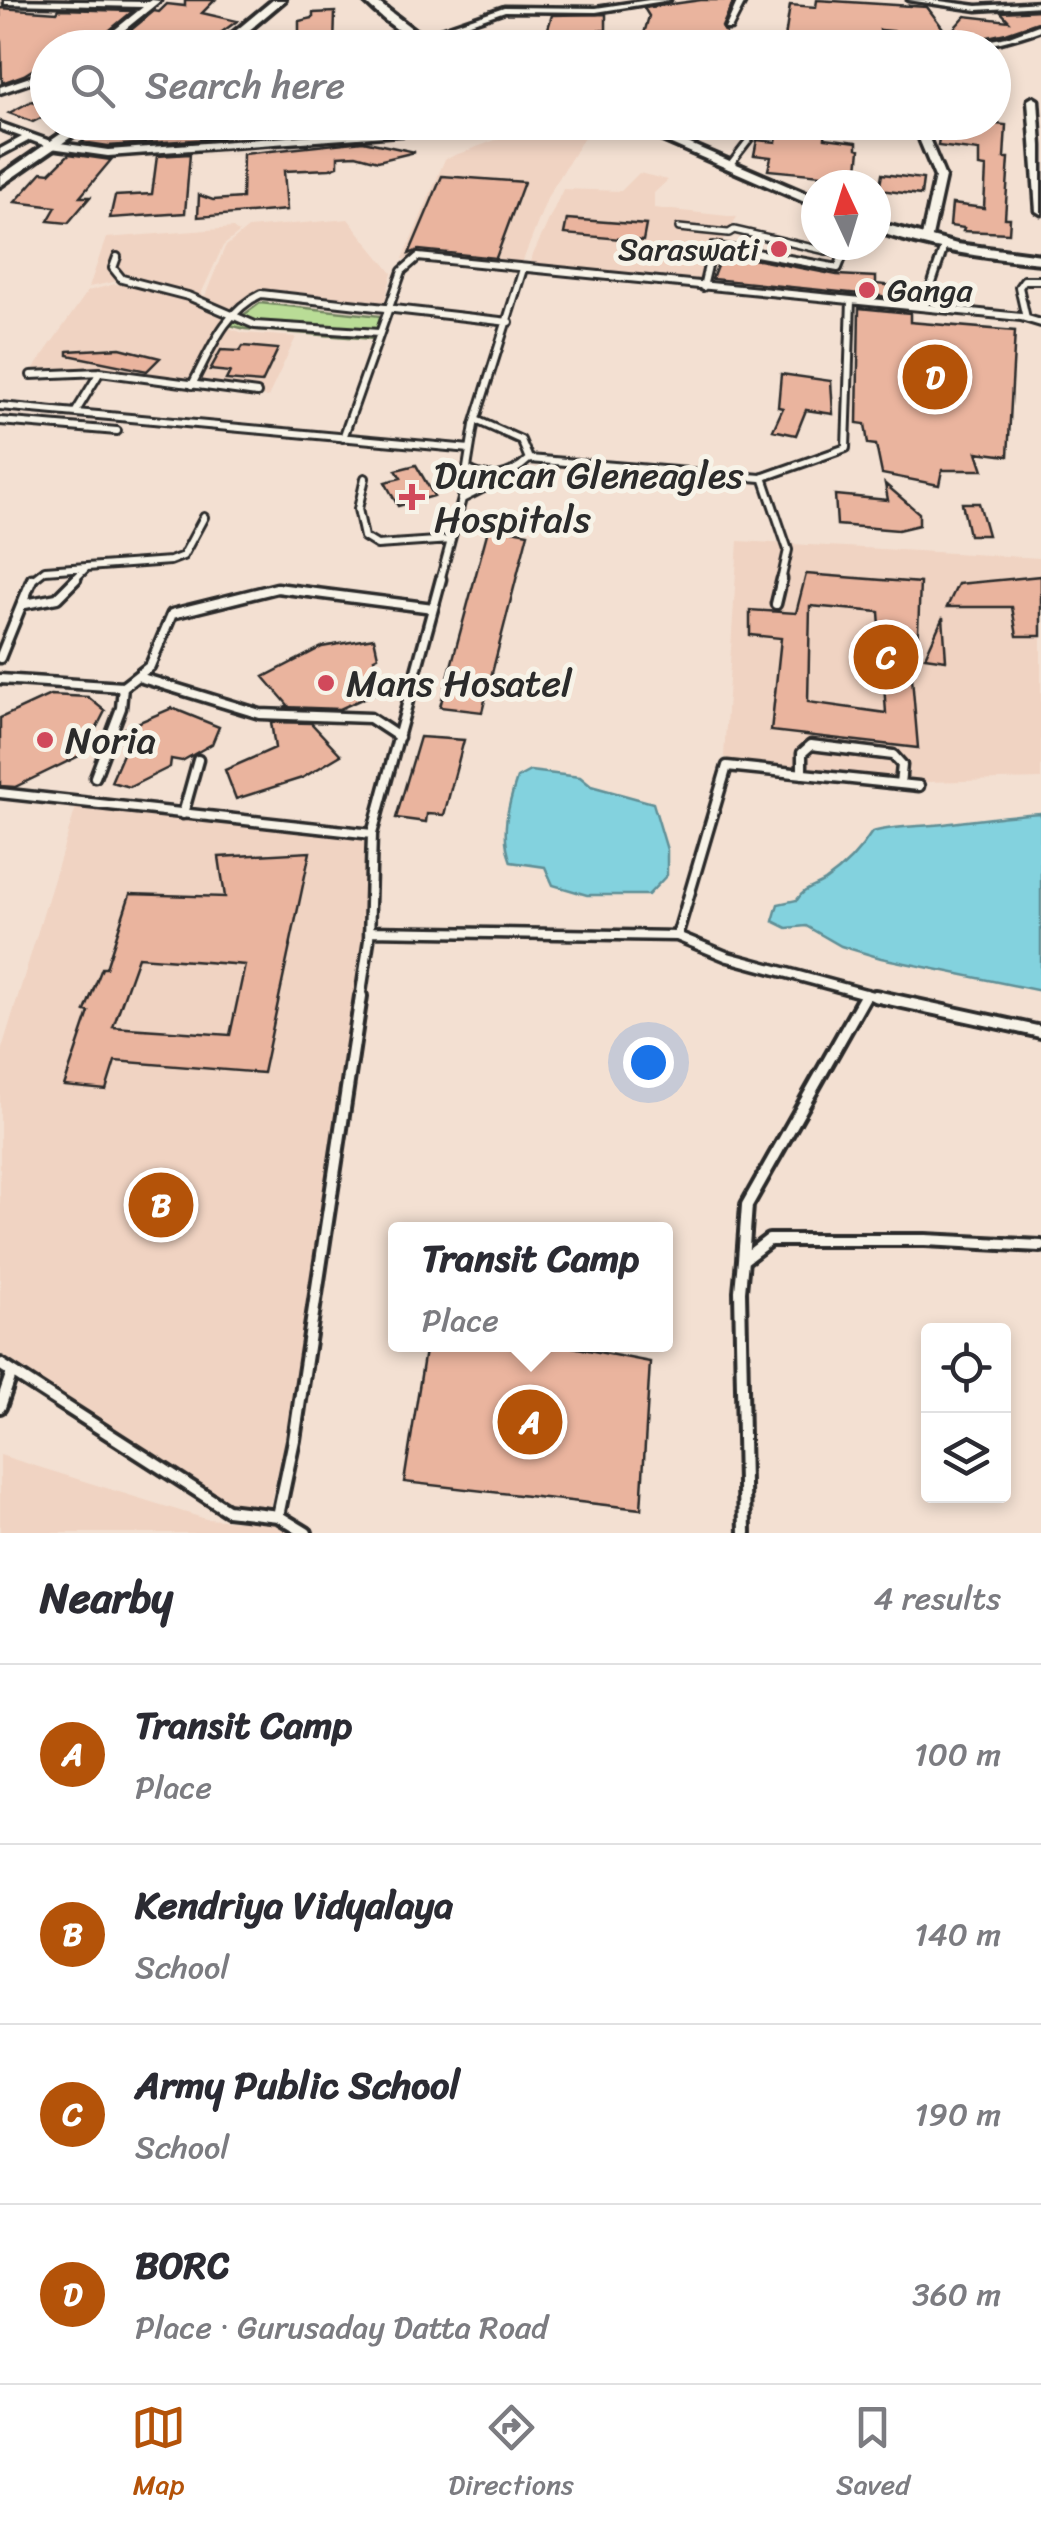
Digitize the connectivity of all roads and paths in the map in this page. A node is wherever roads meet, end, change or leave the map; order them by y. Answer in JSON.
{"nodes":[{"id":1,"x":280,"y":0,"type":"edge"},
{"id":2,"x":368,"y":0,"type":"edge"},
{"id":3,"x":666,"y":0,"type":"edge"},
{"id":4,"x":742,"y":0,"type":"edge"},
{"id":5,"x":912,"y":0,"type":"edge"},
{"id":6,"x":8,"y":2,"type":"edge"},
{"id":7,"x":154,"y":2,"type":"edge"},
{"id":8,"x":505,"y":4,"type":"edge"},
{"id":9,"x":1041,"y":4,"type":"edge"},
{"id":10,"x":728,"y":27,"type":"dead end"},
{"id":11,"x":1041,"y":27,"type":"edge"},
{"id":12,"x":119,"y":30,"type":"edge"},
{"id":13,"x":242,"y":30,"type":"edge"},
{"id":14,"x":407,"y":30,"type":"edge"},
{"id":15,"x":439,"y":30,"type":"edge"},
{"id":16,"x":1011,"y":38,"type":"edge"},
{"id":17,"x":30,"y":80,"type":"edge"},
{"id":18,"x":0,"y":90,"type":"edge"},
{"id":19,"x":1033,"y":100,"type":"dead end"},
{"id":20,"x":0,"y":126,"type":"edge"},
{"id":21,"x":29,"y":138,"type":"joint"},
{"id":22,"x":36,"y":140,"type":"edge"},
{"id":23,"x":58,"y":140,"type":"edge"},
{"id":24,"x":293,"y":140,"type":"edge"},
{"id":25,"x":677,"y":140,"type":"edge"},
{"id":26,"x":749,"y":140,"type":"edge"},
{"id":27,"x":926,"y":140,"type":"edge"},
{"id":28,"x":51,"y":144,"type":"junction"},
{"id":29,"x":0,"y":153,"type":"edge"},
{"id":30,"x":729,"y":166,"type":"junction"},
{"id":31,"x":0,"y":182,"type":"edge"},
{"id":32,"x":801,"y":196,"type":"edge"},
{"id":33,"x":1041,"y":212,"type":"edge"},
{"id":34,"x":679,"y":228,"type":"dead end"},
{"id":35,"x":891,"y":230,"type":"edge"},
{"id":36,"x":728,"y":233,"type":"junction"},
{"id":37,"x":926,"y":241,"type":"junction"},
{"id":38,"x":945,"y":246,"type":"junction"},
{"id":39,"x":723,"y":247,"type":"junction"},
{"id":40,"x":117,"y":256,"type":"dead end"},
{"id":41,"x":1041,"y":258,"type":"edge"},
{"id":42,"x":523,"y":269,"type":"junction"},
{"id":43,"x":1041,"y":280,"type":"edge"},
{"id":44,"x":703,"y":287,"type":"junction"},
{"id":45,"x":851,"y":300,"type":"junction"},
{"id":46,"x":390,"y":308,"type":"junction"},
{"id":47,"x":924,"y":308,"type":"junction"},
{"id":48,"x":231,"y":317,"type":"junction"},
{"id":49,"x":1026,"y":318,"type":"junction"},
{"id":50,"x":509,"y":322,"type":"junction"},
{"id":51,"x":1041,"y":322,"type":"edge"},
{"id":52,"x":378,"y":334,"type":"junction"},
{"id":53,"x":100,"y":372,"type":"junction"},
{"id":54,"x":31,"y":375,"type":"dead end"},
{"id":55,"x":192,"y":385,"type":"junction"},
{"id":56,"x":257,"y":394,"type":"dead end"},
{"id":57,"x":0,"y":406,"type":"edge"},
{"id":58,"x":75,"y":414,"type":"junction"},
{"id":59,"x":476,"y":420,"type":"junction"},
{"id":60,"x":0,"y":421,"type":"edge"},
{"id":61,"x":117,"y":431,"type":"dead end"},
{"id":62,"x":343,"y":438,"type":"junction"},
{"id":63,"x":470,"y":449,"type":"junction"},
{"id":64,"x":529,"y":459,"type":"junction"},
{"id":65,"x":467,"y":469,"type":"junction"},
{"id":66,"x":763,"y":477,"type":"junction"},
{"id":67,"x":365,"y":478,"type":"dead end"},
{"id":68,"x":504,"y":478,"type":"junction"},
{"id":69,"x":462,"y":499,"type":"junction"},
{"id":70,"x":204,"y":517,"type":"dead end"},
{"id":71,"x":451,"y":540,"type":"junction"},
{"id":72,"x":87,"y":567,"type":"junction"},
{"id":73,"x":24,"y":604,"type":"junction"},
{"id":74,"x":776,"y":604,"type":"dead end"},
{"id":75,"x":433,"y":608,"type":"junction"},
{"id":76,"x":0,"y":658,"type":"edge"},
{"id":77,"x":0,"y":678,"type":"edge"},
{"id":78,"x":142,"y":678,"type":"junction"},
{"id":79,"x":124,"y":688,"type":"junction"},
{"id":80,"x":399,"y":737,"type":"junction"},
{"id":81,"x":198,"y":760,"type":"dead end"},
{"id":82,"x":802,"y":774,"type":"junction"},
{"id":83,"x":95,"y":778,"type":"dead end"},
{"id":84,"x":900,"y":784,"type":"junction"},
{"id":85,"x":919,"y":786,"type":"dead end"},
{"id":86,"x":0,"y":793,"type":"edge"},
{"id":87,"x":183,"y":814,"type":"junction"},
{"id":88,"x":372,"y":834,"type":"junction"},
{"id":89,"x":369,"y":931,"type":"junction"},
{"id":90,"x":677,"y":936,"type":"junction"},
{"id":91,"x":866,"y":994,"type":"junction"},
{"id":92,"x":1041,"y":1032,"type":"edge"},
{"id":93,"x":1041,"y":1246,"type":"edge"},
{"id":94,"x":744,"y":1260,"type":"junction"},
{"id":95,"x":0,"y":1364,"type":"edge"},
{"id":96,"x":12,"y":1372,"type":"junction"},
{"id":97,"x":0,"y":1407,"type":"edge"},
{"id":98,"x":278,"y":1516,"type":"junction"},
{"id":99,"x":306,"y":1533,"type":"edge"},
{"id":100,"x":744,"y":1533,"type":"edge"}],
"edges":[{"from":1,"to":13,"type":"street"},
{"from":2,"to":14,"type":"street"},
{"from":3,"to":8,"type":"street"},
{"from":4,"to":10,"type":"street"},
{"from":5,"to":9,"type":"street"},
{"from":6,"to":7,"type":"street"},
{"from":7,"to":12,"type":"street"},
{"from":8,"to":15,"type":"street"},
{"from":11,"to":16,"type":"street"},
{"from":17,"to":18,"type":"street"},
{"from":19,"to":33,"type":"street"},
{"from":20,"to":21,"type":"street"},
{"from":21,"to":29,"type":"street"},
{"from":22,"to":28,"type":"street"},
{"from":23,"to":28,"type":"street"},
{"from":24,"to":28,"type":"street"},
{"from":25,"to":30,"type":"street"},
{"from":26,"to":30,"type":"lane"},
{"from":27,"to":37,"type":"street"},
{"from":28,"to":31,"type":"street"},
{"from":30,"to":32,"type":"street"},
{"from":34,"to":36,"type":"lane"},
{"from":35,"to":37,"type":"street"},
{"from":36,"to":39,"type":"lane"},
{"from":36,"to":39,"type":"lane"},
{"from":37,"to":38,"type":"street"},
{"from":38,"to":41,"type":"street"},
{"from":38,"to":47,"type":"lane"},
{"from":39,"to":44,"type":"lane"},
{"from":40,"to":48,"type":"lane"},
{"from":42,"to":44,"type":"lane"},
{"from":42,"to":46,"type":"lane"},
{"from":42,"to":50,"type":"lane"},
{"from":43,"to":49,"type":"lane"},
{"from":44,"to":45,"type":"lane"},
{"from":45,"to":47,"type":"lane"},
{"from":45,"to":66,"type":"lane"},
{"from":46,"to":48,"type":"lane"},
{"from":46,"to":50,"type":"lane"},
{"from":46,"to":52,"type":"lane"},
{"from":47,"to":49,"type":"lane"},
{"from":48,"to":52,"type":"lane"},
{"from":48,"to":55,"type":"lane"},
{"from":49,"to":51,"type":"lane"},
{"from":50,"to":59,"type":"lane"},
{"from":52,"to":62,"type":"lane"},
{"from":53,"to":54,"type":"lane"},
{"from":53,"to":55,"type":"lane"},
{"from":53,"to":58,"type":"lane"},
{"from":55,"to":56,"type":"lane"},
{"from":57,"to":58,"type":"lane"},
{"from":58,"to":62,"type":"lane"},
{"from":59,"to":63,"type":"lane"},
{"from":59,"to":64,"type":"lane"},
{"from":60,"to":61,"type":"lane"},
{"from":62,"to":63,"type":"lane"},
{"from":63,"to":65,"type":"lane"},
{"from":64,"to":66,"type":"lane"},
{"from":64,"to":68,"type":"lane"},
{"from":65,"to":68,"type":"lane"},
{"from":65,"to":69,"type":"lane"},
{"from":66,"to":74,"type":"lane"},
{"from":67,"to":71,"type":"lane"},
{"from":68,"to":69,"type":"lane"},
{"from":69,"to":71,"type":"lane"},
{"from":70,"to":72,"type":"lane"},
{"from":71,"to":75,"type":"lane"},
{"from":72,"to":73,"type":"lane"},
{"from":72,"to":73,"type":"lane"},
{"from":73,"to":76,"type":"lane"},
{"from":75,"to":78,"type":"lane"},
{"from":75,"to":80,"type":"lane"},
{"from":77,"to":79,"type":"lane"},
{"from":78,"to":79,"type":"lane"},
{"from":78,"to":80,"type":"lane"},
{"from":79,"to":83,"type":"lane"},
{"from":80,"to":88,"type":"lane"},
{"from":81,"to":87,"type":"lane"},
{"from":82,"to":84,"type":"lane"},
{"from":82,"to":84,"type":"lane"},
{"from":82,"to":90,"type":"lane"},
{"from":84,"to":85,"type":"lane"},
{"from":86,"to":87,"type":"lane"},
{"from":87,"to":88,"type":"lane"},
{"from":88,"to":89,"type":"lane"},
{"from":89,"to":90,"type":"lane"},
{"from":89,"to":98,"type":"lane"},
{"from":90,"to":91,"type":"lane"},
{"from":91,"to":92,"type":"lane"},
{"from":91,"to":94,"type":"lane"},
{"from":93,"to":94,"type":"lane"},
{"from":94,"to":100,"type":"lane"},
{"from":95,"to":96,"type":"lane"},
{"from":96,"to":97,"type":"lane"},
{"from":96,"to":98,"type":"lane"},
{"from":98,"to":99,"type":"lane"}]}
